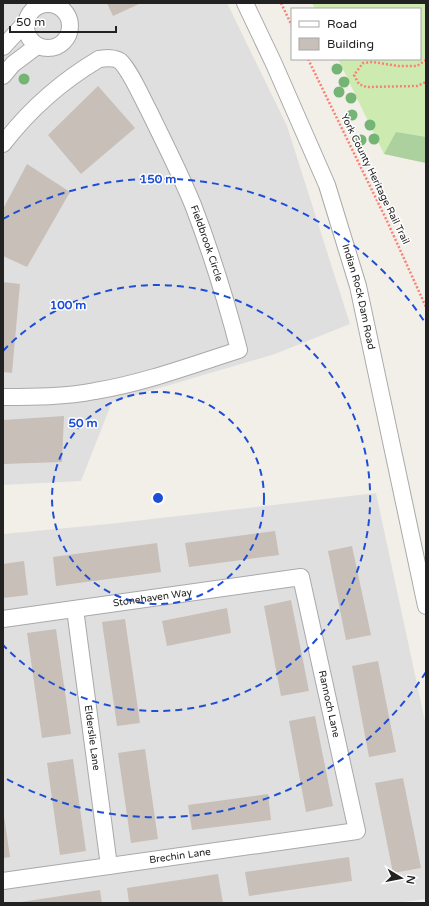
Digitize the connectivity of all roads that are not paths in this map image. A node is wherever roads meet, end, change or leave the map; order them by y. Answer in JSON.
{"nodes":[{"id":1,"x":244,"y":3,"type":"edge"},
{"id":2,"x":32,"y":5,"type":"edge"},
{"id":3,"x":25,"y":23,"type":"junction"},
{"id":4,"x":36,"y":46,"type":"junction"},
{"id":5,"x":3,"y":47,"type":"edge"},
{"id":6,"x":3,"y":76,"type":"edge"},
{"id":7,"x":3,"y":144,"type":"edge"},
{"id":8,"x":3,"y":397,"type":"edge"},
{"id":9,"x":301,"y":577,"type":"joint"},
{"id":10,"x":426,"y":606,"type":"edge"},
{"id":11,"x":75,"y":609,"type":"junction"},
{"id":12,"x":3,"y":619,"type":"edge"},
{"id":13,"x":357,"y":831,"type":"joint"},
{"id":14,"x":109,"y":866,"type":"junction"},
{"id":15,"x":3,"y":881,"type":"edge"}],
"edges":[{"from":1,"to":10,"type":"street","name":"Indian Rock Dam Road"},
{"from":2,"to":3,"type":"street"},
{"from":2,"to":4,"type":"street"},
{"from":3,"to":4,"type":"street"},
{"from":3,"to":5,"type":"street"},
{"from":4,"to":6,"type":"street"},
{"from":7,"to":8,"type":"street","name":"Fieldbrook Circle"},
{"from":9,"to":11,"type":"street","name":"Stonehaven Way"},
{"from":9,"to":13,"type":"street","name":"Rannoch Lane"},
{"from":11,"to":12,"type":"street","name":"Stonehaven Way"},
{"from":11,"to":14,"type":"street","name":"Elderslie Lane"},
{"from":13,"to":14,"type":"street","name":"Brechin Lane"},
{"from":14,"to":15,"type":"street","name":"Brechin Lane"}]}
